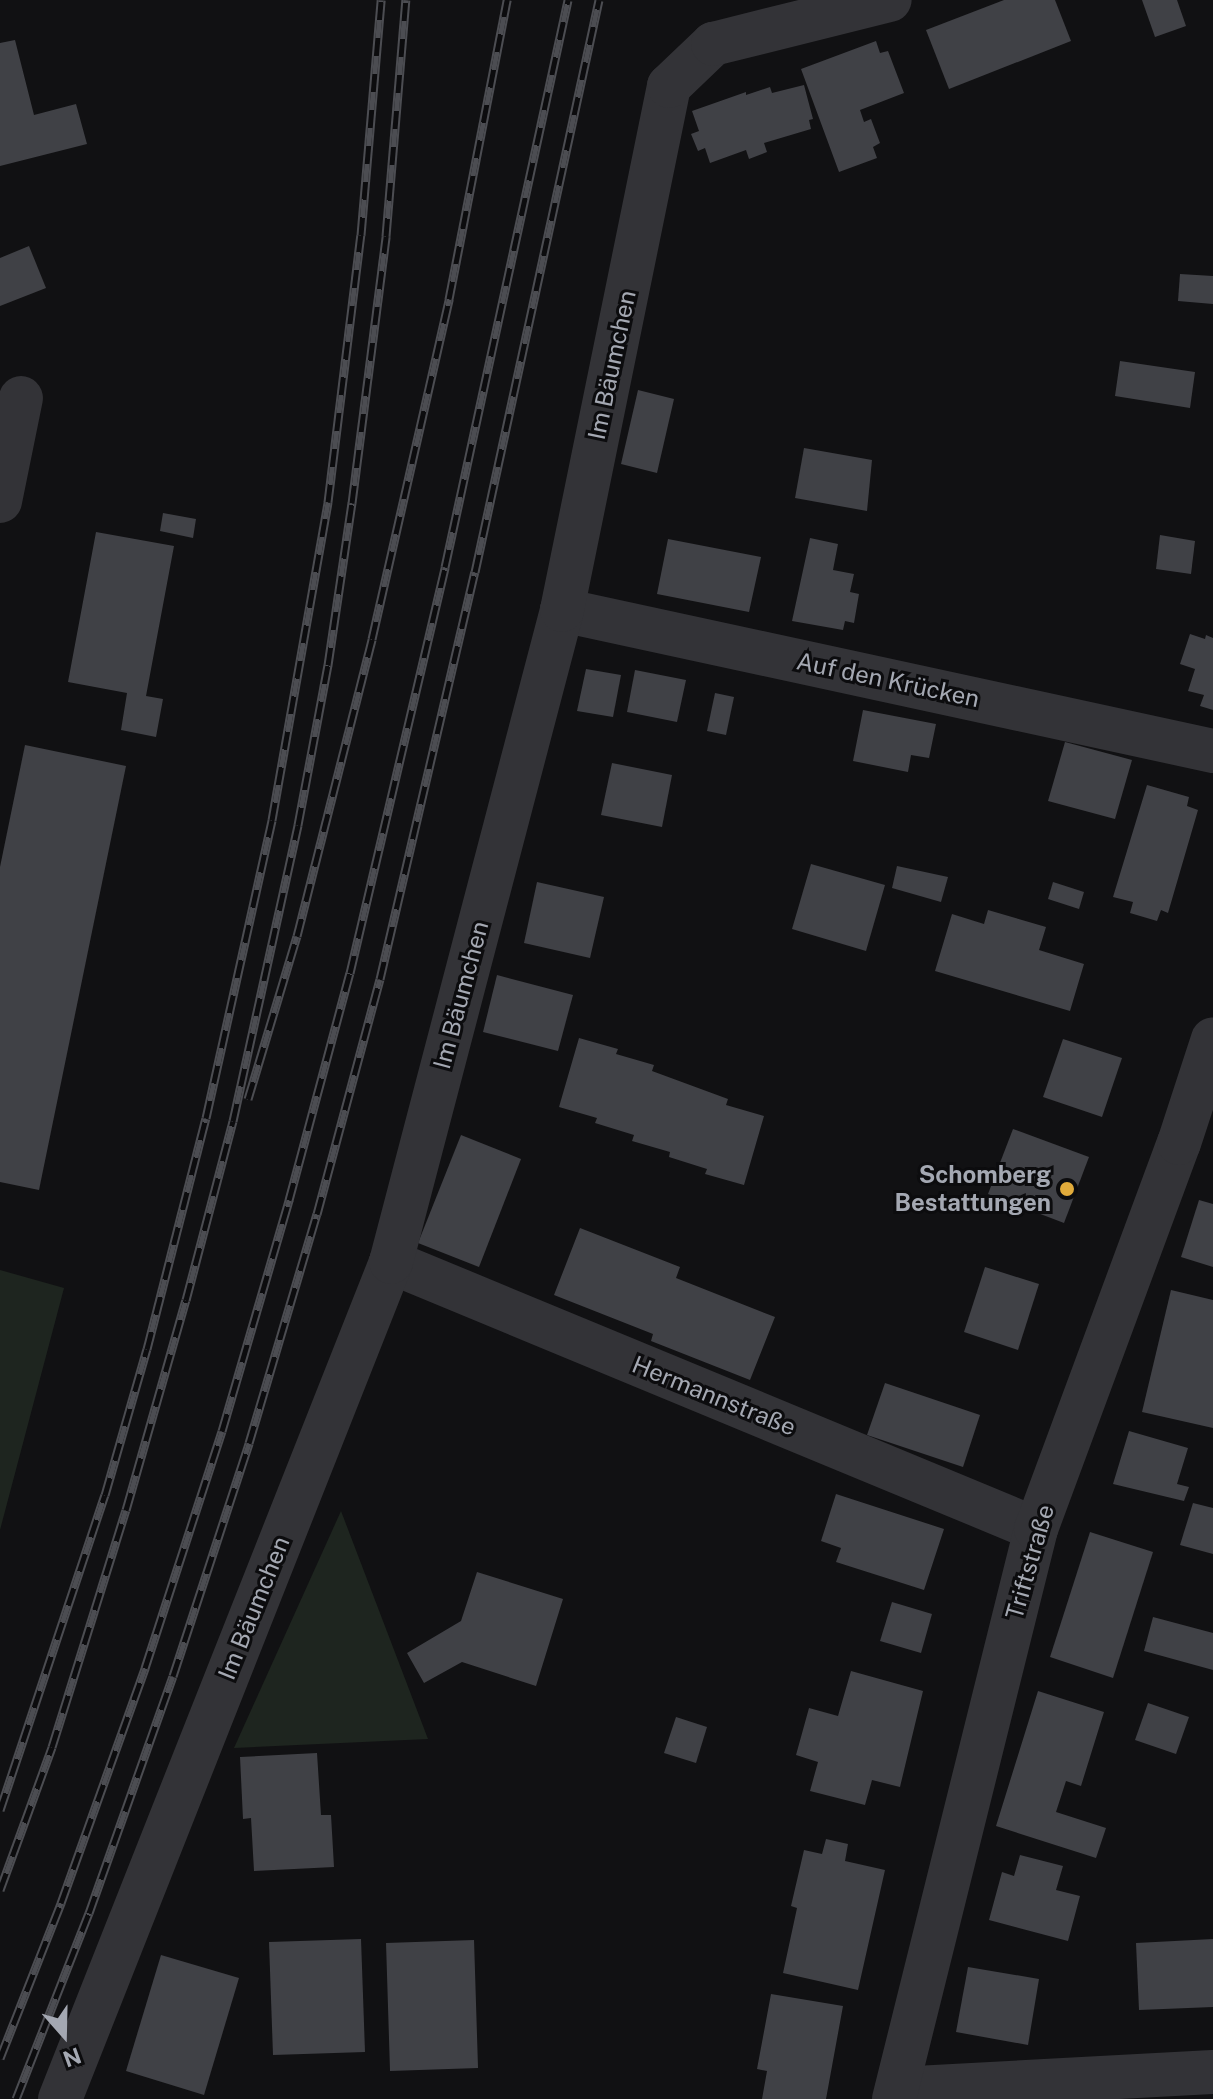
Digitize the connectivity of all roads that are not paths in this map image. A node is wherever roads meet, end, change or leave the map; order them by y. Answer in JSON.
{"nodes":[{"id":1,"x":890,"y":0,"type":"edge"},
{"id":2,"x":21,"y":398,"type":"dead end"},
{"id":3,"x":0,"y":501,"type":"edge"},
{"id":4,"x":562,"y":610,"type":"junction"},
{"id":5,"x":1213,"y":751,"type":"edge"},
{"id":6,"x":1213,"y":1039,"type":"edge"},
{"id":7,"x":391,"y":1262,"type":"junction"},
{"id":8,"x":1036,"y":1529,"type":"junction"},
{"id":9,"x":1213,"y":2072,"type":"edge"},
{"id":10,"x":896,"y":2094,"type":"edge"},
{"id":11,"x":60,"y":2099,"type":"edge"}],
"edges":[{"from":1,"to":4,"type":"street","name":"Im Bäumchen"},
{"from":2,"to":3,"type":"street"},
{"from":4,"to":5,"type":"street","name":"Auf den Krücken"},
{"from":4,"to":7,"type":"street","name":"Im Bäumchen"},
{"from":6,"to":8,"type":"street","name":"Triftstraße"},
{"from":7,"to":8,"type":"street","name":"Hermannstraße"},
{"from":7,"to":11,"type":"street","name":"Im Bäumchen"},
{"from":8,"to":10,"type":"street","name":"Triftstraße"},
{"from":9,"to":10,"type":"street"}]}
